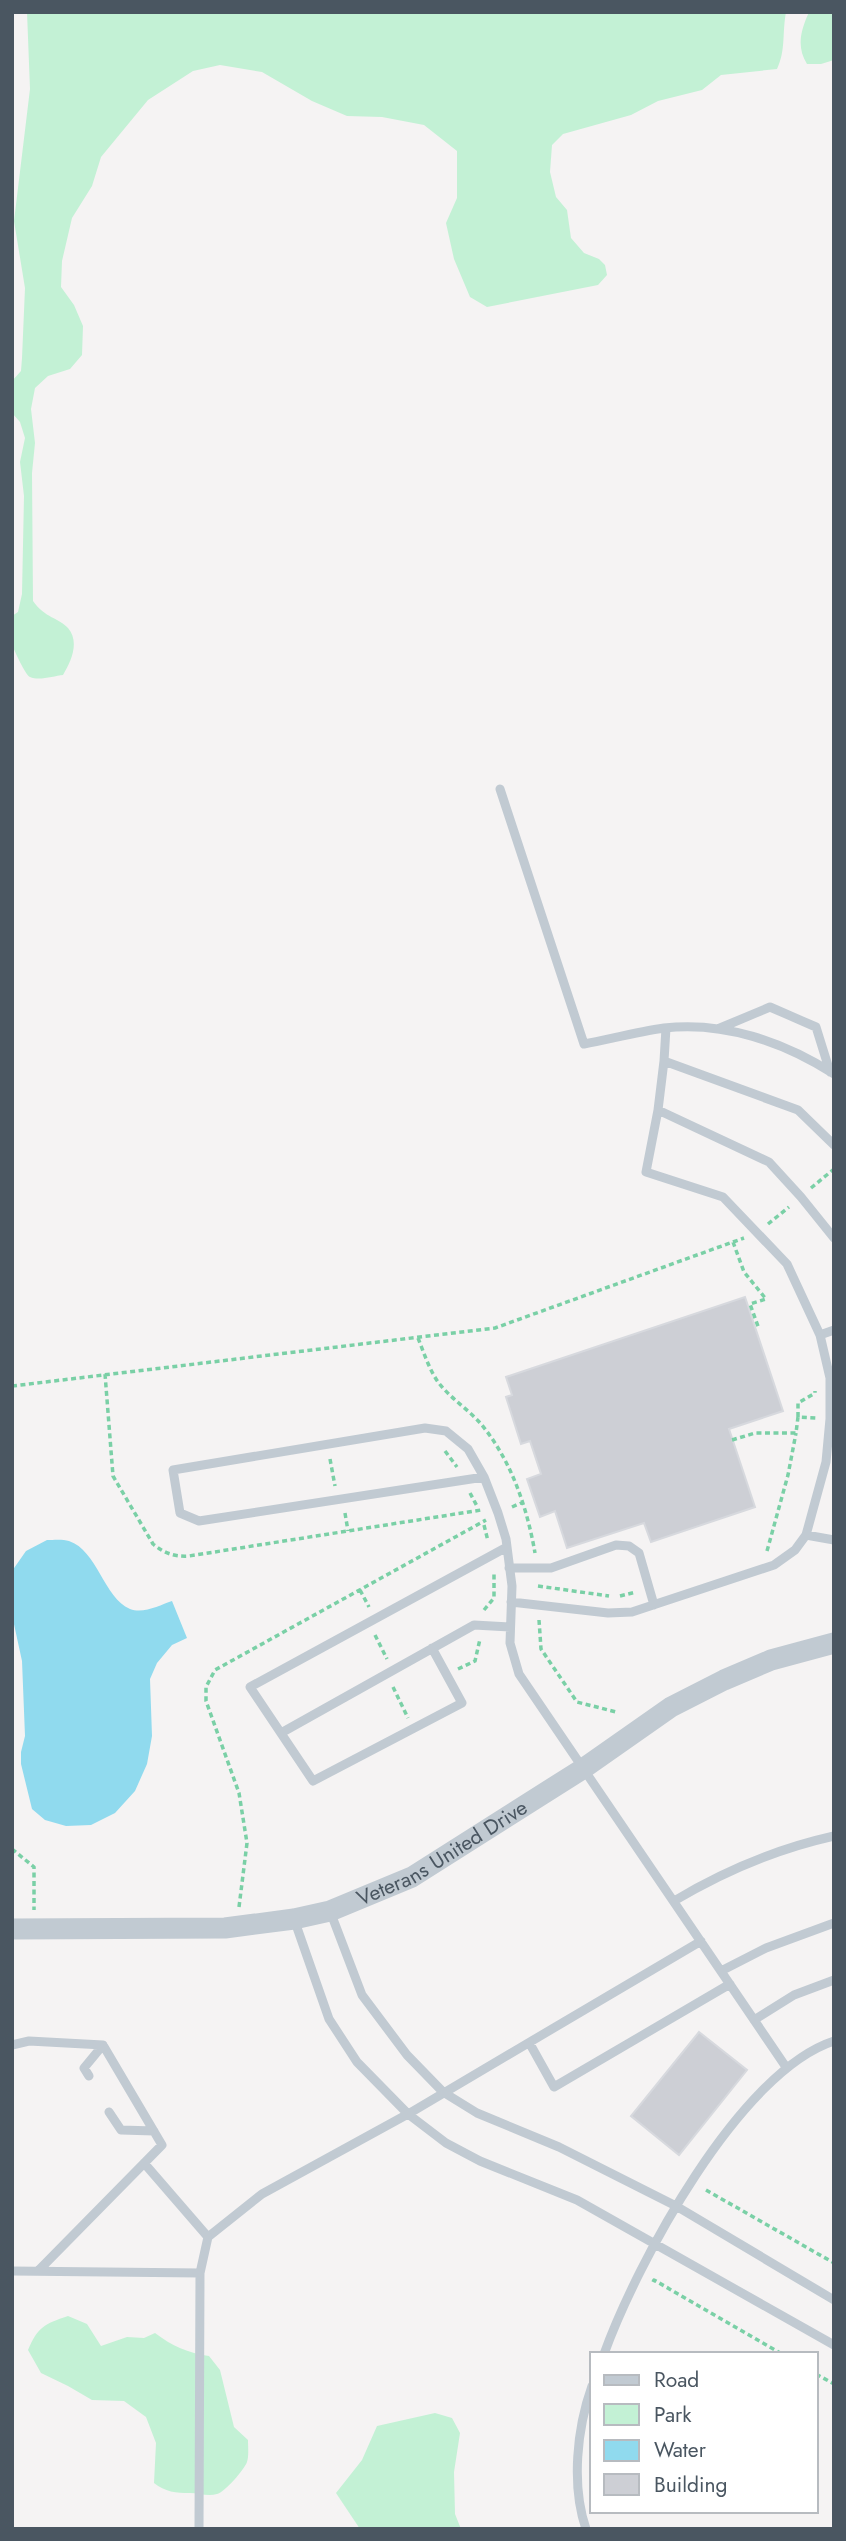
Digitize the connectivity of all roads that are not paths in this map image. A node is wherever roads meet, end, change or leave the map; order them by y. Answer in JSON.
{"nodes":[{"id":1,"x":500,"y":789,"type":"dead end"},
{"id":2,"x":666,"y":1028,"type":"junction"},
{"id":3,"x":717,"y":1029,"type":"junction"},
{"id":4,"x":664,"y":1061,"type":"junction"},
{"id":5,"x":832,"y":1073,"type":"edge"},
{"id":6,"x":658,"y":1110,"type":"junction"},
{"id":7,"x":834,"y":1145,"type":"edge"},
{"id":8,"x":834,"y":1237,"type":"edge"},
{"id":9,"x":834,"y":1330,"type":"edge"},
{"id":10,"x":820,"y":1335,"type":"junction"},
{"id":11,"x":484,"y":1477,"type":"junction"},
{"id":12,"x":806,"y":1535,"type":"junction"},
{"id":13,"x":834,"y":1540,"type":"edge"},
{"id":14,"x":507,"y":1548,"type":"junction"},
{"id":15,"x":509,"y":1568,"type":"junction"},
{"id":16,"x":511,"y":1602,"type":"junction"},
{"id":17,"x":654,"y":1605,"type":"junction"},
{"id":18,"x":510,"y":1628,"type":"junction"},
{"id":19,"x":834,"y":1643,"type":"edge"},
{"id":20,"x":432,"y":1648,"type":"junction"},
{"id":21,"x":281,"y":1733,"type":"junction"},
{"id":22,"x":584,"y":1768,"type":"junction"},
{"id":23,"x":834,"y":1836,"type":"edge"},
{"id":24,"x":674,"y":1901,"type":"junction"},
{"id":25,"x":330,"y":1911,"type":"junction"},
{"id":26,"x":294,"y":1919,"type":"junction"},
{"id":27,"x":834,"y":1923,"type":"edge"},
{"id":28,"x":12,"y":1929,"type":"edge"},
{"id":29,"x":701,"y":1941,"type":"junction"},
{"id":30,"x":721,"y":1971,"type":"junction"},
{"id":31,"x":834,"y":1980,"type":"edge"},
{"id":32,"x":730,"y":1984,"type":"junction"},
{"id":33,"x":754,"y":2020,"type":"junction"},
{"id":34,"x":834,"y":2041,"type":"edge"},
{"id":35,"x":530,"y":2044,"type":"junction"},
{"id":36,"x":12,"y":2045,"type":"edge"},
{"id":37,"x":103,"y":2045,"type":"junction"},
{"id":38,"x":786,"y":2067,"type":"junction"},
{"id":39,"x":89,"y":2076,"type":"dead end"},
{"id":40,"x":443,"y":2092,"type":"junction"},
{"id":41,"x":109,"y":2112,"type":"dead end"},
{"id":42,"x":408,"y":2114,"type":"junction"},
{"id":43,"x":155,"y":2131,"type":"junction"},
{"id":44,"x":144,"y":2163,"type":"junction"},
{"id":45,"x":676,"y":2206,"type":"junction"},
{"id":46,"x":208,"y":2237,"type":"junction"},
{"id":47,"x":654,"y":2245,"type":"junction"},
{"id":48,"x":12,"y":2271,"type":"edge"},
{"id":49,"x":38,"y":2271,"type":"junction"},
{"id":50,"x":201,"y":2273,"type":"junction"},
{"id":51,"x":834,"y":2300,"type":"edge"},
{"id":52,"x":834,"y":2345,"type":"edge"},
{"id":53,"x":605,"y":2352,"type":"edge"},
{"id":54,"x":590,"y":2392,"type":"edge"},
{"id":55,"x":199,"y":2529,"type":"edge"},
{"id":56,"x":586,"y":2529,"type":"edge"}],
"edges":[{"from":1,"to":2,"type":"lane"},
{"from":2,"to":3,"type":"lane"},
{"from":2,"to":4,"type":"lane"},
{"from":3,"to":5,"type":"lane"},
{"from":3,"to":5,"type":"lane"},
{"from":4,"to":6,"type":"lane"},
{"from":4,"to":7,"type":"lane"},
{"from":6,"to":8,"type":"lane"},
{"from":6,"to":10,"type":"lane"},
{"from":9,"to":10,"type":"lane"},
{"from":10,"to":12,"type":"lane"},
{"from":11,"to":11,"type":"lane"},
{"from":11,"to":14,"type":"lane"},
{"from":12,"to":13,"type":"lane"},
{"from":12,"to":17,"type":"lane"},
{"from":14,"to":15,"type":"lane"},
{"from":14,"to":21,"type":"lane"},
{"from":15,"to":16,"type":"lane"},
{"from":15,"to":17,"type":"lane"},
{"from":16,"to":17,"type":"lane"},
{"from":16,"to":18,"type":"lane"},
{"from":18,"to":20,"type":"lane"},
{"from":18,"to":22,"type":"lane"},
{"from":19,"to":22,"type":"street","name":"Veterans United Drive"},
{"from":20,"to":21,"type":"lane"},
{"from":20,"to":21,"type":"lane"},
{"from":22,"to":24,"type":"lane"},
{"from":22,"to":25,"type":"street","name":"Veterans United Drive"},
{"from":23,"to":24,"type":"lane"},
{"from":24,"to":29,"type":"lane"},
{"from":25,"to":26,"type":"street","name":"Veterans United Drive"},
{"from":25,"to":40,"type":"lane"},
{"from":26,"to":28,"type":"street","name":"Veterans United Drive"},
{"from":26,"to":42,"type":"lane"},
{"from":27,"to":30,"type":"lane"},
{"from":29,"to":30,"type":"lane"},
{"from":29,"to":35,"type":"lane"},
{"from":30,"to":32,"type":"lane"},
{"from":31,"to":33,"type":"lane"},
{"from":32,"to":33,"type":"lane"},
{"from":32,"to":35,"type":"lane"},
{"from":33,"to":38,"type":"lane"},
{"from":34,"to":38,"type":"lane"},
{"from":35,"to":40,"type":"lane"},
{"from":36,"to":37,"type":"lane"},
{"from":37,"to":39,"type":"lane"},
{"from":37,"to":43,"type":"lane"},
{"from":38,"to":45,"type":"lane"},
{"from":40,"to":42,"type":"lane"},
{"from":40,"to":45,"type":"lane"},
{"from":41,"to":43,"type":"lane"},
{"from":42,"to":46,"type":"lane"},
{"from":42,"to":47,"type":"lane"},
{"from":43,"to":44,"type":"lane"},
{"from":44,"to":46,"type":"lane"},
{"from":44,"to":49,"type":"lane"},
{"from":45,"to":47,"type":"lane"},
{"from":45,"to":51,"type":"lane"},
{"from":46,"to":50,"type":"lane"},
{"from":47,"to":52,"type":"lane"},
{"from":47,"to":53,"type":"lane"},
{"from":48,"to":49,"type":"lane"},
{"from":49,"to":50,"type":"lane"},
{"from":50,"to":55,"type":"lane"},
{"from":54,"to":56,"type":"lane"}]}
